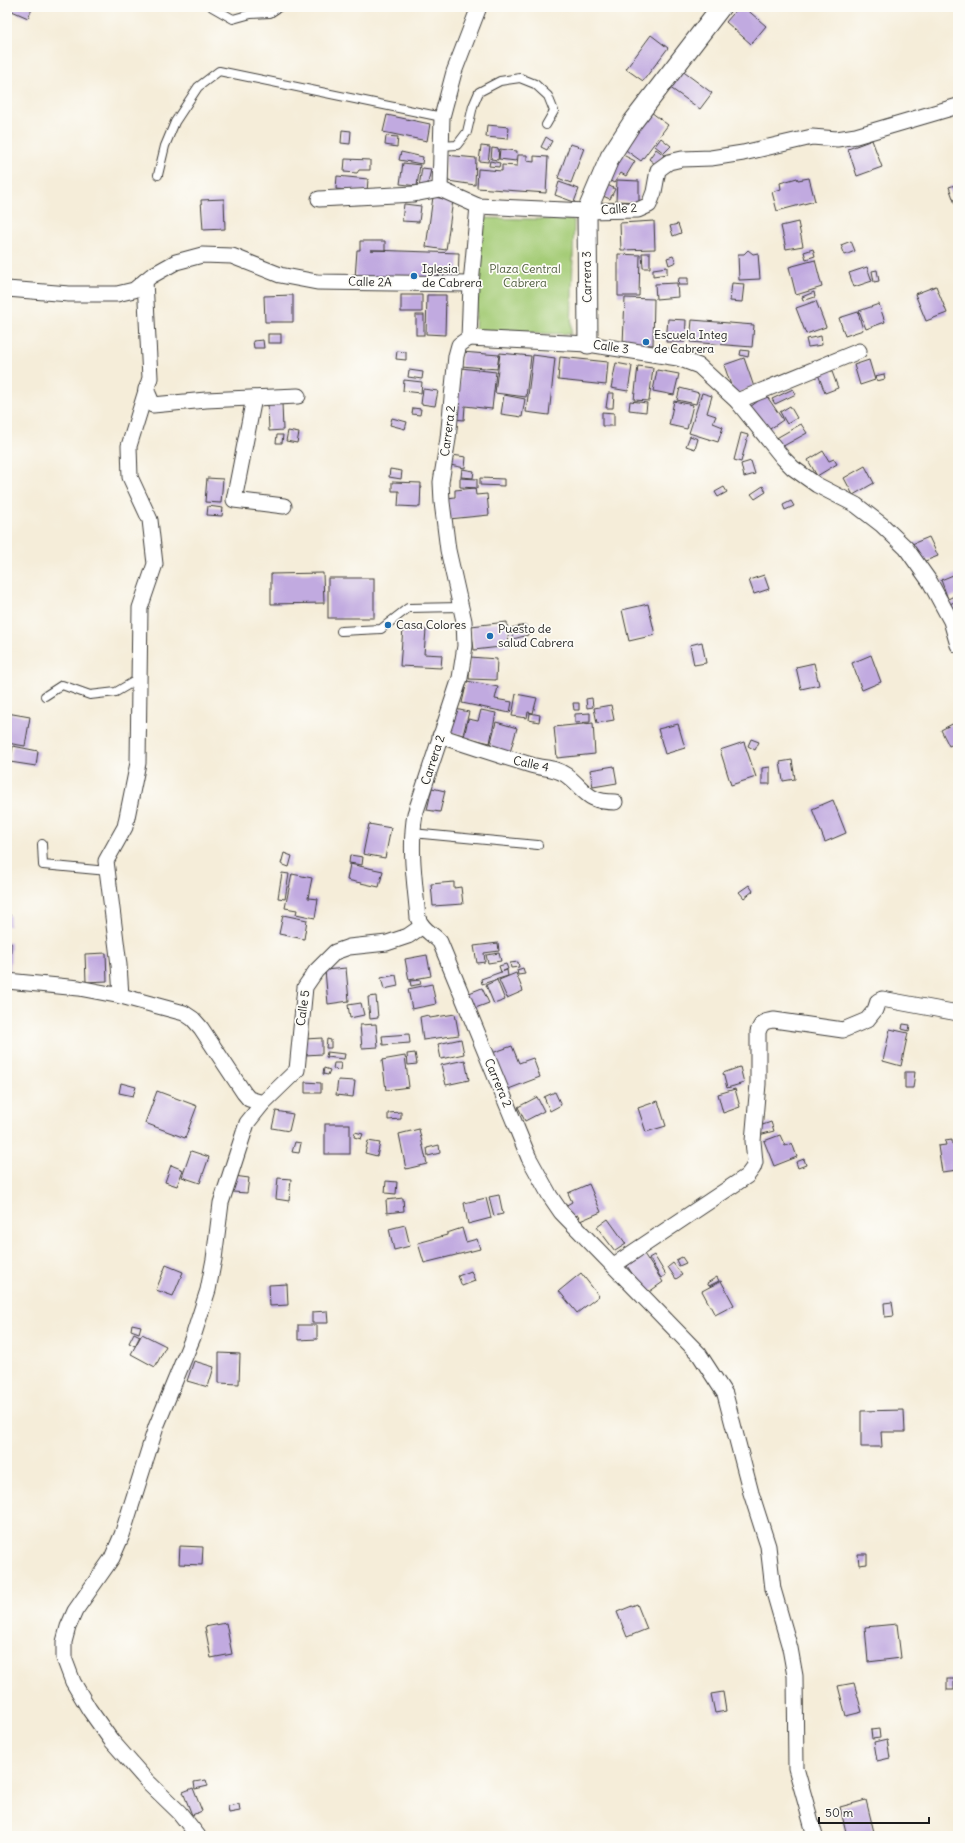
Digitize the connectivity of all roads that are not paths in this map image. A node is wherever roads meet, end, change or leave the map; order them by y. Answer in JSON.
{"nodes":[{"id":1,"x":212,"y":7,"type":"edge"},
{"id":2,"x":279,"y":7,"type":"edge"},
{"id":3,"x":479,"y":7,"type":"edge"},
{"id":4,"x":722,"y":7,"type":"edge"},
{"id":5,"x":958,"y":106,"type":"edge"},
{"id":6,"x":442,"y":117,"type":"junction"},
{"id":7,"x":546,"y":125,"type":"dead end"},
{"id":8,"x":442,"y":146,"type":"junction"},
{"id":9,"x":158,"y":175,"type":"dead end"},
{"id":10,"x":440,"y":189,"type":"junction"},
{"id":11,"x":319,"y":199,"type":"dead end"},
{"id":12,"x":478,"y":206,"type":"junction"},
{"id":13,"x":587,"y":211,"type":"junction"},
{"id":14,"x":146,"y":281,"type":"junction"},
{"id":15,"x":471,"y":284,"type":"junction"},
{"id":16,"x":7,"y":289,"type":"edge"},
{"id":17,"x":469,"y":338,"type":"junction"},
{"id":18,"x":588,"y":344,"type":"junction"},
{"id":19,"x":859,"y":350,"type":"dead end"},
{"id":20,"x":146,"y":389,"type":"junction"},
{"id":21,"x":298,"y":396,"type":"dead end"},
{"id":22,"x":254,"y":398,"type":"junction"},
{"id":23,"x":737,"y":400,"type":"junction"},
{"id":24,"x":284,"y":506,"type":"dead end"},
{"id":25,"x":461,"y":607,"type":"junction"},
{"id":26,"x":341,"y":631,"type":"dead end"},
{"id":27,"x":958,"y":645,"type":"edge"},
{"id":28,"x":140,"y":678,"type":"junction"},
{"id":29,"x":45,"y":696,"type":"dead end"},
{"id":30,"x":440,"y":736,"type":"junction"},
{"id":31,"x":615,"y":802,"type":"dead end"},
{"id":32,"x":412,"y":833,"type":"junction"},
{"id":33,"x":42,"y":844,"type":"dead end"},
{"id":34,"x":538,"y":845,"type":"dead end"},
{"id":35,"x":108,"y":871,"type":"junction"},
{"id":36,"x":421,"y":927,"type":"junction"},
{"id":37,"x":7,"y":981,"type":"edge"},
{"id":38,"x":121,"y":996,"type":"junction"},
{"id":39,"x":958,"y":1013,"type":"edge"},
{"id":40,"x":263,"y":1103,"type":"junction"},
{"id":41,"x":614,"y":1265,"type":"junction"},
{"id":42,"x":198,"y":1836,"type":"edge"},
{"id":43,"x":815,"y":1836,"type":"edge"}],
"edges":[{"from":1,"to":2,"type":"lane"},
{"from":3,"to":6,"type":"street"},
{"from":4,"to":13,"type":"street"},
{"from":5,"to":13,"type":"street","name":"Calle 2"},
{"from":6,"to":8,"type":"street"},
{"from":6,"to":9,"type":"lane"},
{"from":7,"to":8,"type":"lane"},
{"from":8,"to":10,"type":"street"},
{"from":10,"to":11,"type":"street"},
{"from":10,"to":12,"type":"street","name":"Calle 2"},
{"from":12,"to":13,"type":"street","name":"Calle 2"},
{"from":12,"to":15,"type":"street"},
{"from":13,"to":18,"type":"street","name":"Carrera 3"},
{"from":14,"to":15,"type":"street","name":"Calle 2A"},
{"from":14,"to":16,"type":"street","name":"Calle 2A"},
{"from":14,"to":20,"type":"street"},
{"from":15,"to":17,"type":"street"},
{"from":17,"to":18,"type":"street","name":"Calle 3"},
{"from":17,"to":25,"type":"street","name":"Carrera 2"},
{"from":18,"to":23,"type":"street","name":"Calle 3"},
{"from":19,"to":23,"type":"street"},
{"from":20,"to":22,"type":"street"},
{"from":20,"to":28,"type":"street"},
{"from":21,"to":22,"type":"street"},
{"from":22,"to":24,"type":"street"},
{"from":23,"to":27,"type":"street","name":"Calle 3"},
{"from":25,"to":26,"type":"lane"},
{"from":25,"to":30,"type":"street","name":"Carrera 2"},
{"from":28,"to":29,"type":"lane"},
{"from":28,"to":35,"type":"street"},
{"from":30,"to":31,"type":"street","name":"Calle 4"},
{"from":30,"to":32,"type":"street","name":"Carrera 2"},
{"from":32,"to":34,"type":"lane"},
{"from":32,"to":36,"type":"street","name":"Carrera 2"},
{"from":33,"to":35,"type":"lane"},
{"from":35,"to":38,"type":"street"},
{"from":36,"to":40,"type":"street","name":"Calle 5"},
{"from":36,"to":41,"type":"street","name":"Carrera 2"},
{"from":37,"to":38,"type":"street"},
{"from":38,"to":40,"type":"street"},
{"from":39,"to":41,"type":"street"},
{"from":40,"to":42,"type":"street","name":"Calle 5"},
{"from":41,"to":43,"type":"street","name":"Carrera 2"}]}
